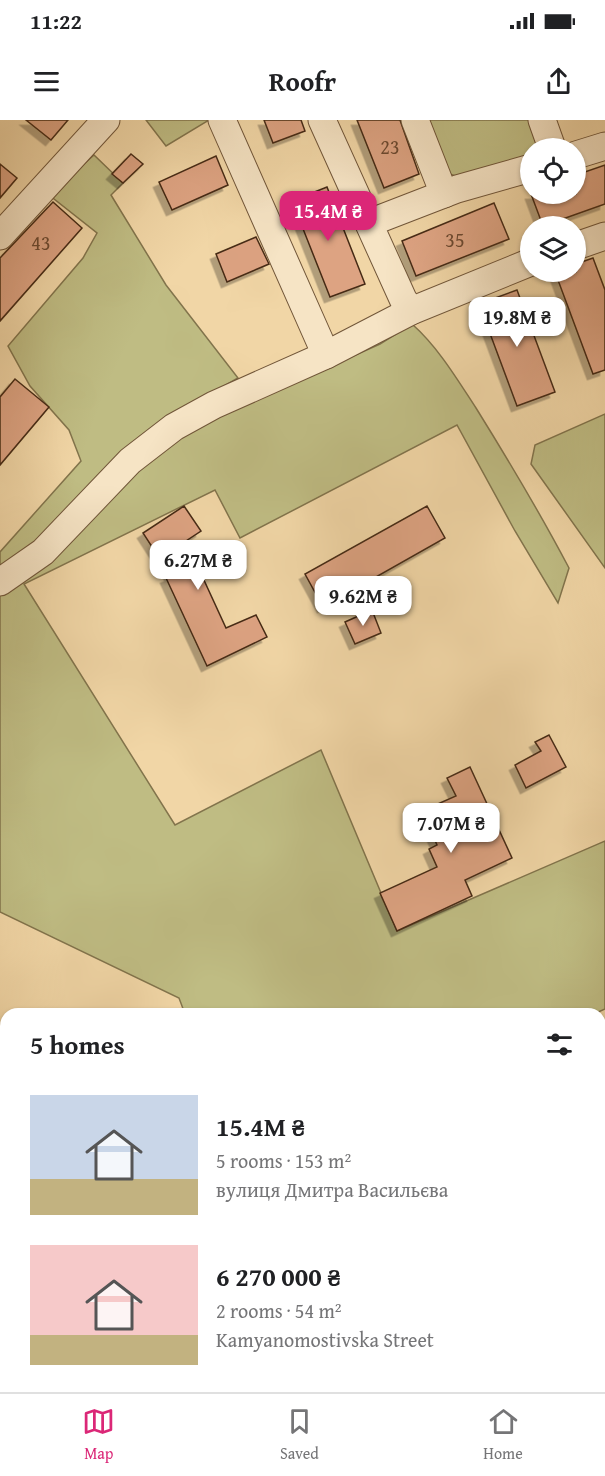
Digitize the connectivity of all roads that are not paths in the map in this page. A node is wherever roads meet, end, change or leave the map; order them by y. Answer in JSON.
{"nodes":[{"id":1,"x":106,"y":120,"type":"edge"},
{"id":2,"x":222,"y":120,"type":"edge"},
{"id":3,"x":322,"y":120,"type":"edge"},
{"id":4,"x":415,"y":120,"type":"edge"},
{"id":5,"x":542,"y":120,"type":"edge"},
{"id":6,"x":548,"y":138,"type":"edge"},
{"id":7,"x":605,"y":146,"type":"edge"},
{"id":8,"x":586,"y":152,"type":"edge"},
{"id":9,"x":520,"y":171,"type":"edge"},
{"id":10,"x":444,"y":194,"type":"junction"},
{"id":11,"x":369,"y":223,"type":"junction"},
{"id":12,"x":0,"y":236,"type":"edge"},
{"id":13,"x":605,"y":236,"type":"edge"},
{"id":14,"x":586,"y":243,"type":"edge"},
{"id":15,"x":520,"y":266,"type":"edge"},
{"id":16,"x":411,"y":311,"type":"junction"},
{"id":17,"x":326,"y":355,"type":"junction"},
{"id":18,"x":0,"y":582,"type":"edge"}],
"edges":[{"from":1,"to":12,"type":"street"},
{"from":2,"to":17,"type":"street"},
{"from":3,"to":11,"type":"street"},
{"from":4,"to":10,"type":"street"},
{"from":5,"to":6,"type":"street"},
{"from":7,"to":8,"type":"street"},
{"from":9,"to":10,"type":"street"},
{"from":10,"to":11,"type":"street"},
{"from":11,"to":16,"type":"street"},
{"from":13,"to":14,"type":"street"},
{"from":15,"to":16,"type":"street"},
{"from":16,"to":17,"type":"street"},
{"from":17,"to":18,"type":"street"}]}
